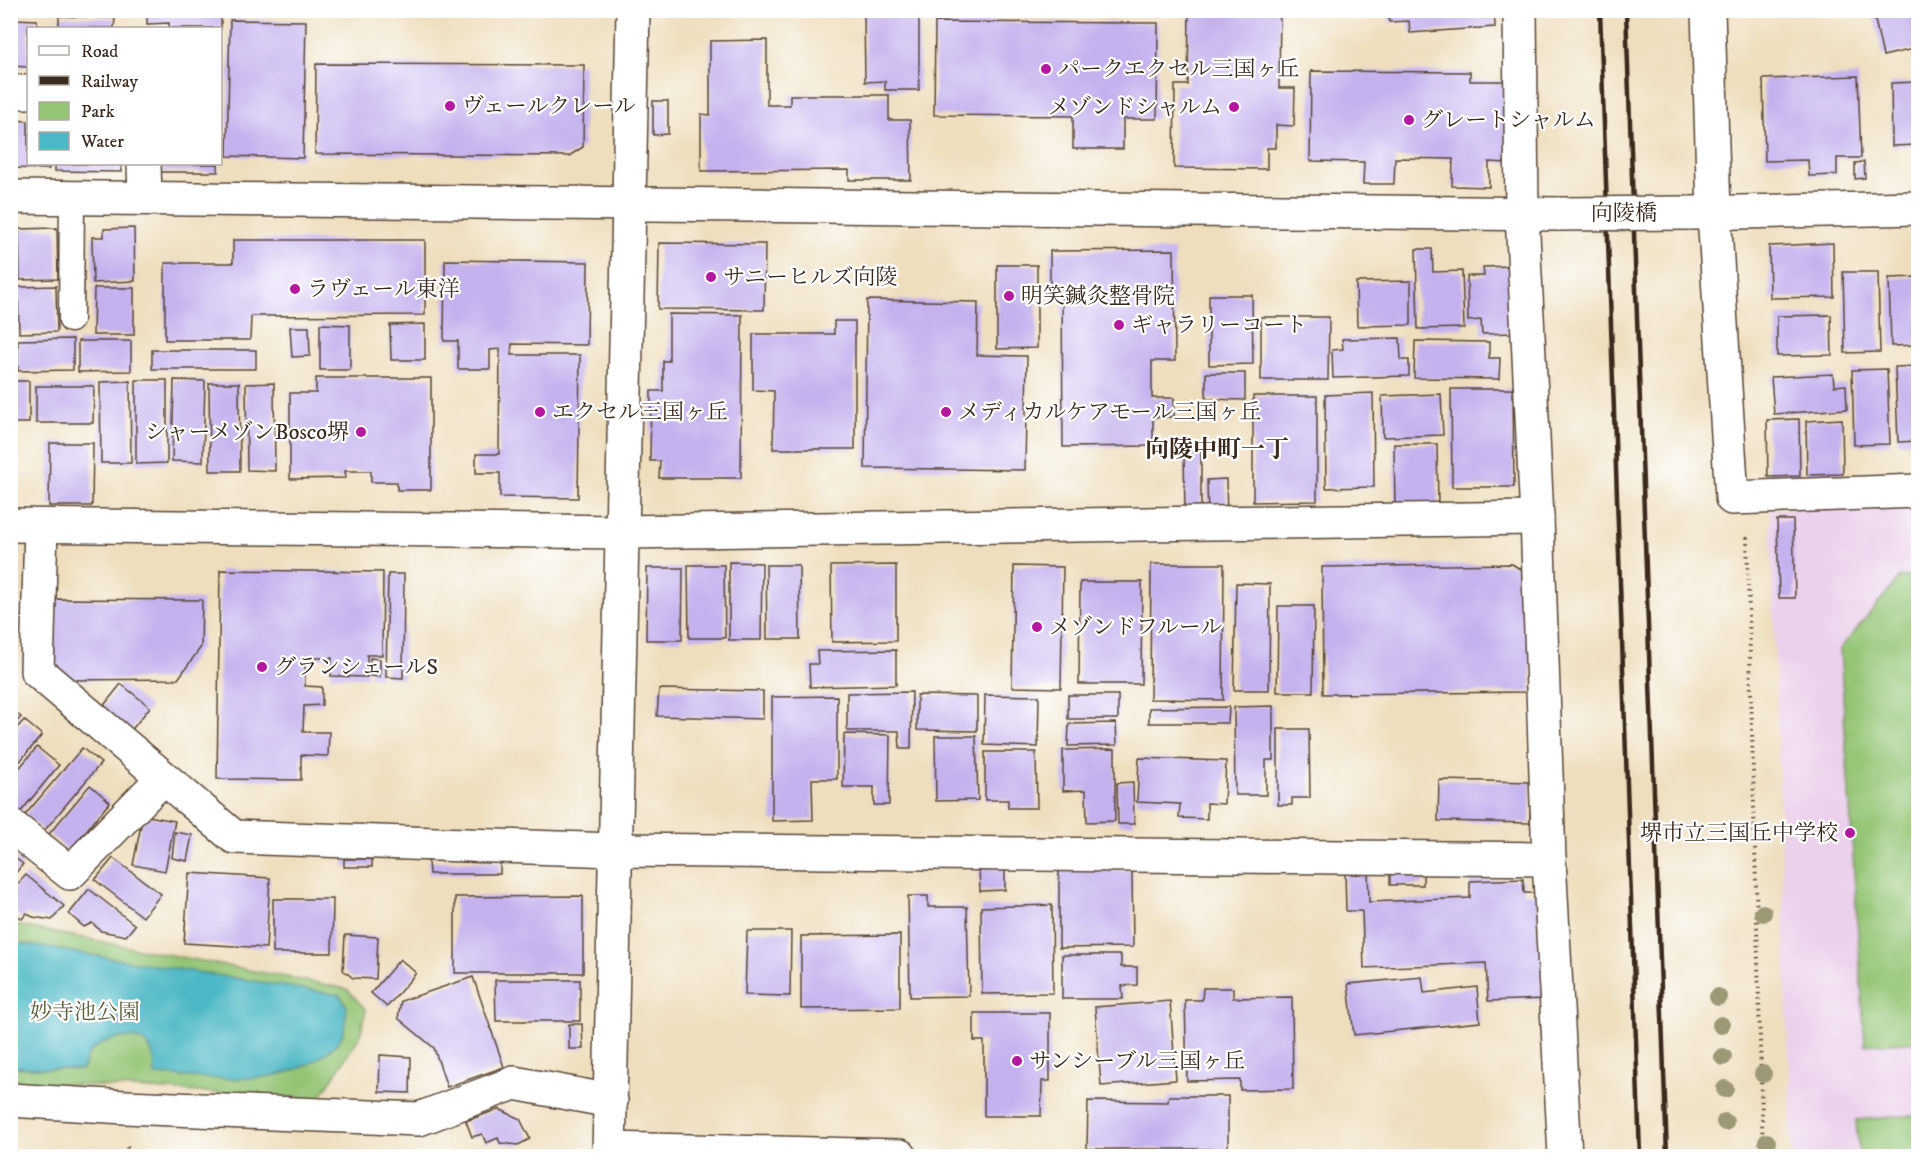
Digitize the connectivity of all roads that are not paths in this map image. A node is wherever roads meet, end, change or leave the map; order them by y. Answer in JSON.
{"nodes":[{"id":1,"x":633,"y":10,"type":"edge"},
{"id":2,"x":1520,"y":10,"type":"edge"},
{"id":3,"x":1708,"y":10,"type":"edge"},
{"id":4,"x":10,"y":92,"type":"edge"},
{"id":5,"x":27,"y":92,"type":"edge"},
{"id":6,"x":144,"y":165,"type":"edge"},
{"id":7,"x":10,"y":197,"type":"edge"},
{"id":8,"x":72,"y":198,"type":"junction"},
{"id":9,"x":145,"y":198,"type":"junction"},
{"id":10,"x":629,"y":203,"type":"junction"},
{"id":11,"x":1918,"y":208,"type":"edge"},
{"id":12,"x":1701,"y":213,"type":"junction"},
{"id":13,"x":1522,"y":214,"type":"junction"},
{"id":14,"x":71,"y":320,"type":"dead end"},
{"id":15,"x":1918,"y":491,"type":"edge"},
{"id":16,"x":1537,"y":518,"type":"junction"},
{"id":17,"x":26,"y":526,"type":"edge"},
{"id":18,"x":622,"y":532,"type":"junction"},
{"id":19,"x":164,"y":778,"type":"junction"},
{"id":20,"x":10,"y":825,"type":"edge"},
{"id":21,"x":615,"y":850,"type":"junction"},
{"id":22,"x":1549,"y":859,"type":"junction"},
{"id":23,"x":10,"y":1100,"type":"edge"},
{"id":24,"x":611,"y":1101,"type":"junction"},
{"id":25,"x":612,"y":1154,"type":"edge"},
{"id":26,"x":900,"y":1156,"type":"edge"},
{"id":27,"x":1565,"y":1156,"type":"edge"}],
"edges":[{"from":1,"to":10,"type":"street"},
{"from":2,"to":13,"type":"street"},
{"from":3,"to":12,"type":"street"},
{"from":4,"to":5,"type":"street"},
{"from":6,"to":9,"type":"street"},
{"from":7,"to":8,"type":"street","name":"向陵橋"},
{"from":8,"to":9,"type":"street","name":"向陵橋"},
{"from":8,"to":14,"type":"lane"},
{"from":9,"to":10,"type":"street","name":"向陵橋"},
{"from":10,"to":13,"type":"street","name":"向陵橋"},
{"from":10,"to":18,"type":"street"},
{"from":11,"to":12,"type":"street","name":"向陵橋"},
{"from":12,"to":13,"type":"street","name":"向陵橋","bridge":true},
{"from":12,"to":15,"type":"street"},
{"from":13,"to":16,"type":"street"},
{"from":16,"to":18,"type":"street"},
{"from":16,"to":22,"type":"street"},
{"from":17,"to":18,"type":"street"},
{"from":17,"to":19,"type":"street"},
{"from":18,"to":21,"type":"street"},
{"from":19,"to":20,"type":"street"},
{"from":19,"to":21,"type":"street"},
{"from":21,"to":22,"type":"street"},
{"from":21,"to":24,"type":"street"},
{"from":22,"to":27,"type":"street"},
{"from":23,"to":24,"type":"street"},
{"from":24,"to":25,"type":"street"},
{"from":25,"to":26,"type":"street"}]}
